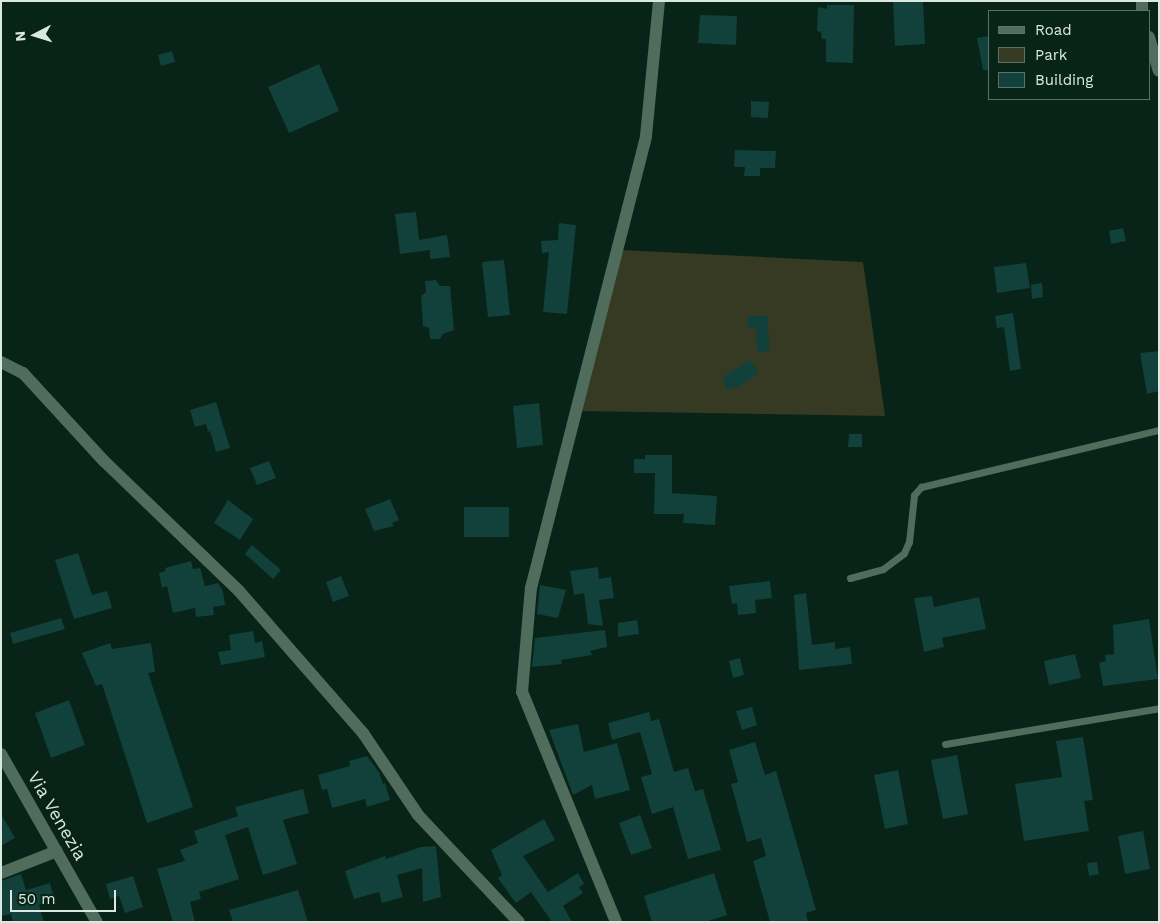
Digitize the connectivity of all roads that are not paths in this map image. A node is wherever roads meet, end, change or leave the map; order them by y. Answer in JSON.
{"nodes":[{"id":1,"x":659,"y":1,"type":"edge"},
{"id":2,"x":1150,"y":41,"type":"edge"},
{"id":3,"x":1159,"y":71,"type":"edge"},
{"id":4,"x":1,"y":362,"type":"edge"},
{"id":5,"x":1159,"y":430,"type":"edge"},
{"id":6,"x":850,"y":578,"type":"dead end"},
{"id":7,"x":1159,"y":708,"type":"edge"},
{"id":8,"x":944,"y":744,"type":"dead end"},
{"id":9,"x":1,"y":754,"type":"edge"},
{"id":10,"x":57,"y":851,"type":"junction"},
{"id":11,"x":1,"y":873,"type":"edge"},
{"id":12,"x":97,"y":922,"type":"edge"},
{"id":13,"x":519,"y":922,"type":"edge"},
{"id":14,"x":616,"y":922,"type":"edge"}],
"edges":[{"from":1,"to":14,"type":"street"},
{"from":2,"to":3,"type":"street"},
{"from":4,"to":13,"type":"street"},
{"from":5,"to":6,"type":"lane"},
{"from":7,"to":8,"type":"lane"},
{"from":9,"to":10,"type":"street","name":"Via Venezia"},
{"from":10,"to":11,"type":"street"},
{"from":10,"to":12,"type":"street","name":"Via Venezia"}]}
